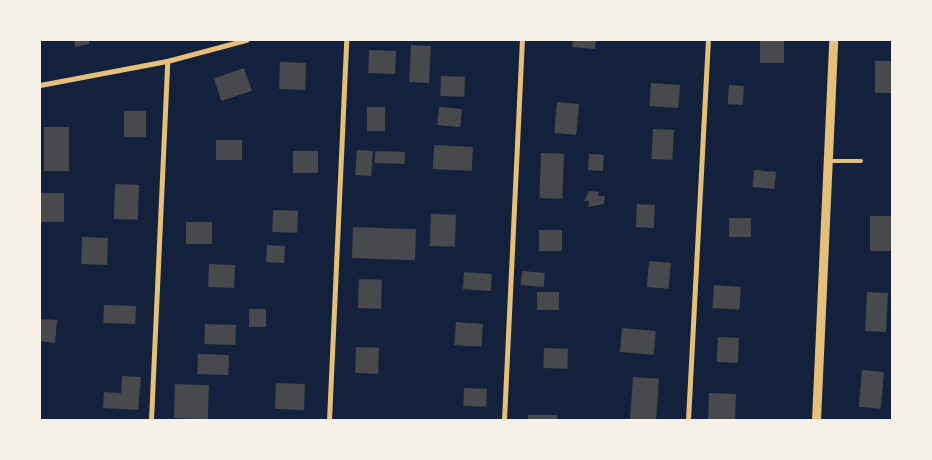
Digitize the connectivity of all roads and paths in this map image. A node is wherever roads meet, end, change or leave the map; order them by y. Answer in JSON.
{"nodes":[{"id":1,"x":246,"y":40,"type":"edge"},
{"id":2,"x":346,"y":40,"type":"edge"},
{"id":3,"x":522,"y":40,"type":"edge"},
{"id":4,"x":708,"y":40,"type":"edge"},
{"id":5,"x":833,"y":40,"type":"edge"},
{"id":6,"x":167,"y":61,"type":"junction"},
{"id":7,"x":40,"y":84,"type":"edge"},
{"id":8,"x":829,"y":161,"type":"junction"},
{"id":9,"x":861,"y":162,"type":"dead end"},
{"id":10,"x":151,"y":420,"type":"edge"},
{"id":11,"x":329,"y":420,"type":"edge"},
{"id":12,"x":504,"y":420,"type":"edge"},
{"id":13,"x":688,"y":420,"type":"edge"},
{"id":14,"x":816,"y":420,"type":"edge"}],
"edges":[{"from":1,"to":6,"type":"street"},
{"from":2,"to":11,"type":"street"},
{"from":3,"to":12,"type":"street"},
{"from":4,"to":13,"type":"street"},
{"from":5,"to":8,"type":"street"},
{"from":6,"to":7,"type":"street"},
{"from":6,"to":10,"type":"street"},
{"from":8,"to":9,"type":"lane"},
{"from":8,"to":14,"type":"street"}]}
